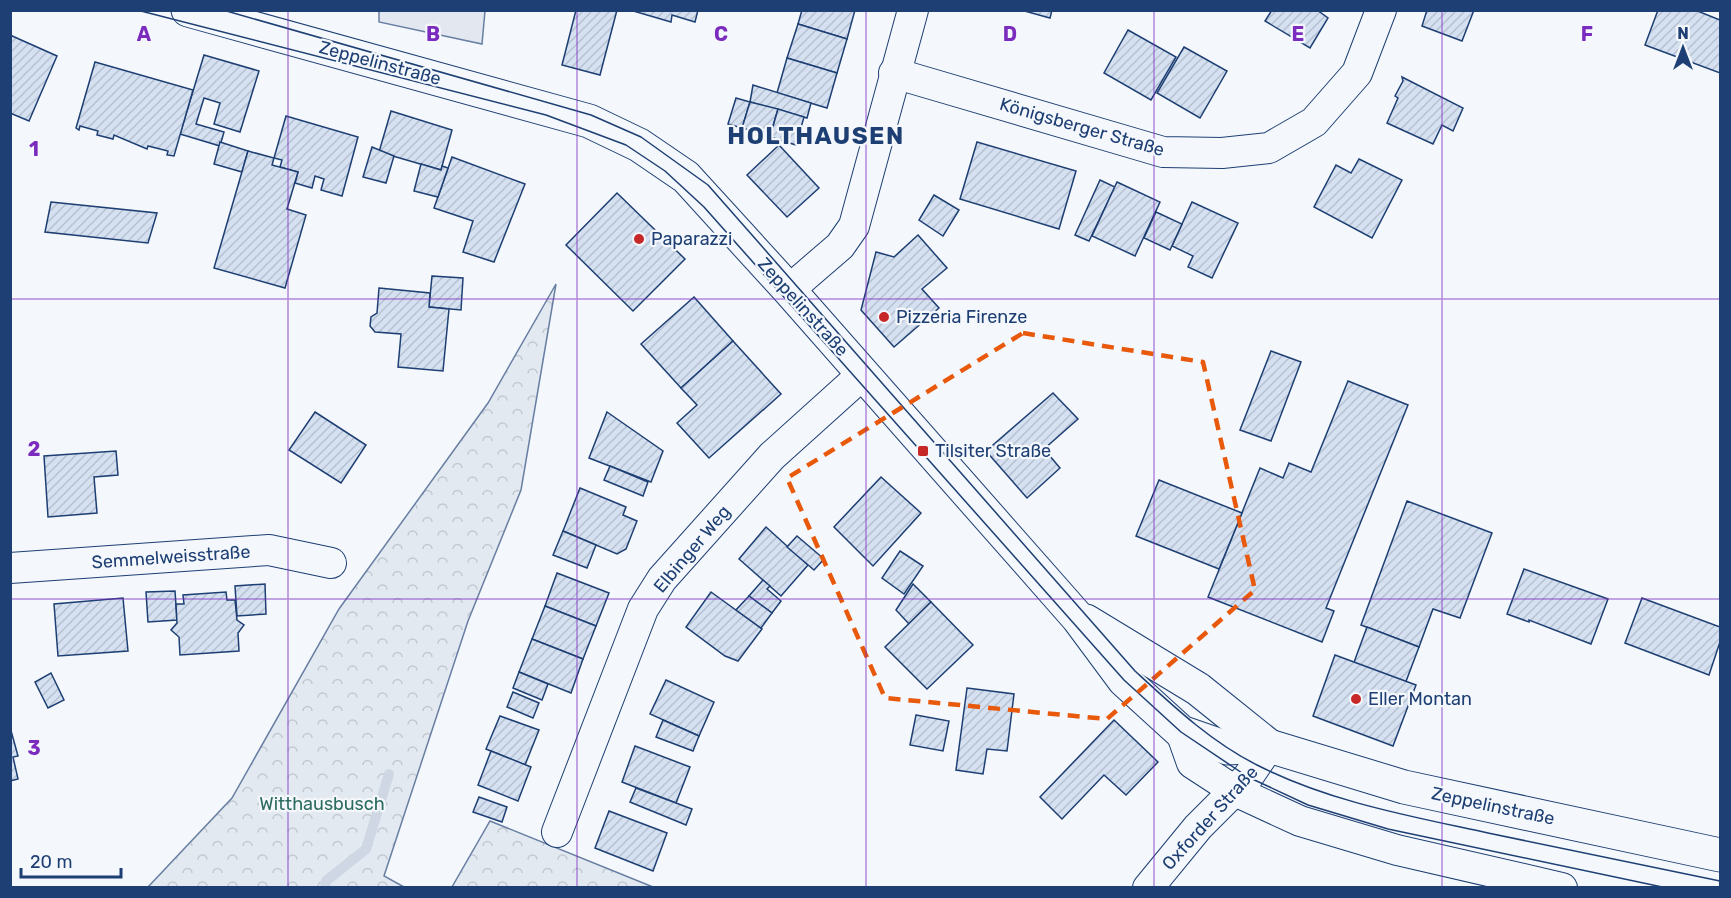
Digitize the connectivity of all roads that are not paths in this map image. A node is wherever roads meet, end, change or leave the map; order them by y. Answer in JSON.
{"nodes":[{"id":1,"x":189,"y":10,"type":"edge"},
{"id":2,"x":913,"y":10,"type":"edge"},
{"id":3,"x":1381,"y":10,"type":"edge"},
{"id":4,"x":894,"y":73,"type":"junction"},
{"id":5,"x":789,"y":290,"type":"junction"},
{"id":6,"x":863,"y":374,"type":"junction"},
{"id":7,"x":331,"y":563,"type":"dead end"},
{"id":8,"x":10,"y":568,"type":"edge"},
{"id":9,"x":1078,"y":618,"type":"junction"},
{"id":10,"x":1181,"y":732,"type":"junction"},
{"id":11,"x":1269,"y":746,"type":"junction"},
{"id":12,"x":1235,"y":791,"type":"junction"},
{"id":13,"x":557,"y":832,"type":"dead end"},
{"id":14,"x":1720,"y":855,"type":"edge"},
{"id":15,"x":1148,"y":888,"type":"edge"},
{"id":16,"x":1562,"y":888,"type":"edge"}],
"edges":[{"from":1,"to":5,"type":"main road","name":"Zeppelinstraße"},
{"from":2,"to":4,"type":"street"},
{"from":3,"to":4,"type":"street","name":"Königsberger Straße"},
{"from":4,"to":5,"type":"street"},
{"from":5,"to":6,"type":"main road","name":"Zeppelinstraße"},
{"from":6,"to":9,"type":"main road","name":"Zeppelinstraße"},
{"from":6,"to":13,"type":"street","name":"Elbinger Weg"},
{"from":7,"to":8,"type":"street","name":"Semmelweisstraße"},
{"from":9,"to":10,"type":"main road","name":"Zeppelinstraße"},
{"from":9,"to":11,"type":"main road","name":"Zeppelinstraße"},
{"from":10,"to":11,"type":"main road","name":"Zeppelinstraße"},
{"from":10,"to":12,"type":"street","name":"Zeppelinstraße"},
{"from":11,"to":12,"type":"street","name":"Oxforder Straße"},
{"from":11,"to":14,"type":"main road","name":"Zeppelinstraße"},
{"from":12,"to":15,"type":"street","name":"Oxforder Straße"},
{"from":12,"to":16,"type":"street","name":"Zeppelinstraße"}]}
